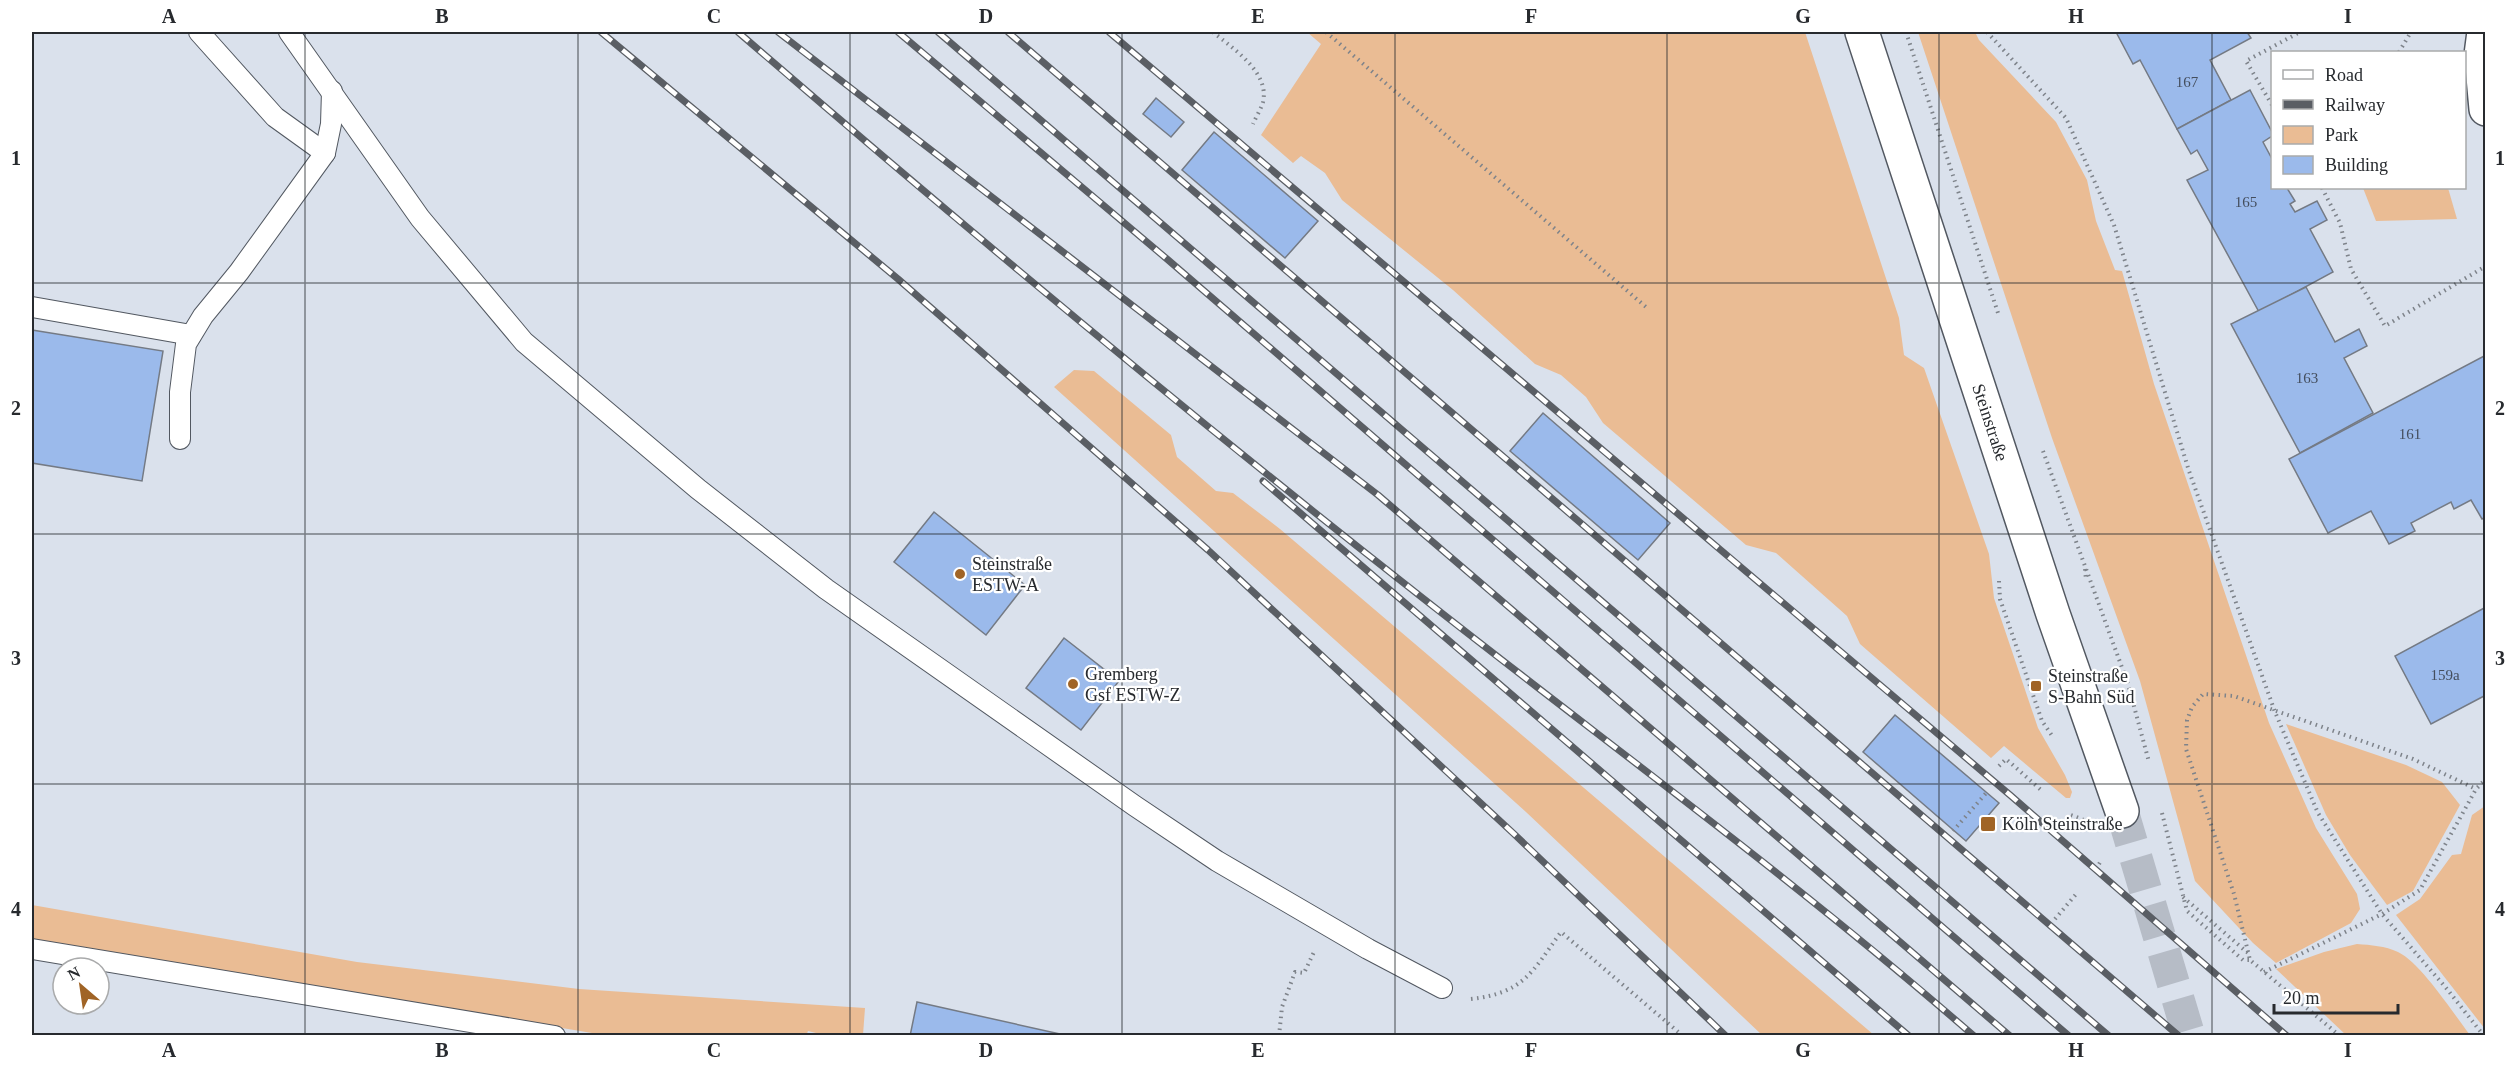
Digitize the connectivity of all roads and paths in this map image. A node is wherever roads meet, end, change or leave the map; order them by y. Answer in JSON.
{"nodes":[{"id":1,"x":200,"y":32,"type":"edge"},
{"id":2,"x":289,"y":32,"type":"edge"},
{"id":3,"x":1213,"y":32,"type":"edge"},
{"id":4,"x":1326,"y":32,"type":"edge"},
{"id":5,"x":1862,"y":32,"type":"edge"},
{"id":6,"x":1906,"y":32,"type":"edge"},
{"id":7,"x":1987,"y":32,"type":"edge"},
{"id":8,"x":2300,"y":32,"type":"edge"},
{"id":9,"x":2411,"y":32,"type":"edge"},
{"id":10,"x":2484,"y":32,"type":"edge"},
{"id":11,"x":2400,"y":51,"type":"edge"},
{"id":12,"x":332,"y":90,"type":"junction"},
{"id":13,"x":2271,"y":103,"type":"edge"},
{"id":14,"x":2486,"y":109,"type":"edge"},
{"id":15,"x":1253,"y":124,"type":"dead end"},
{"id":16,"x":325,"y":153,"type":"junction"},
{"id":17,"x":2323,"y":189,"type":"edge"},
{"id":18,"x":2486,"y":266,"type":"edge"},
{"id":19,"x":32,"y":307,"type":"edge"},
{"id":20,"x":1647,"y":307,"type":"dead end"},
{"id":21,"x":2002,"y":325,"type":"dead end"},
{"id":22,"x":191,"y":335,"type":"junction"},
{"id":23,"x":180,"y":439,"type":"dead end"},
{"id":24,"x":2042,"y":449,"type":"dead end"},
{"id":25,"x":2084,"y":559,"type":"junction"},
{"id":26,"x":2086,"y":580,"type":"dead end"},
{"id":27,"x":2000,"y":599,"type":"dead end"},
{"id":28,"x":2009,"y":610,"type":"dead end"},
{"id":29,"x":2120,"y":672,"type":"dead end"},
{"id":30,"x":2128,"y":684,"type":"junction"},
{"id":31,"x":2043,"y":706,"type":"dead end"},
{"id":32,"x":2276,"y":712,"type":"junction"},
{"id":33,"x":2042,"y":721,"type":"dead end"},
{"id":34,"x":1999,"y":766,"type":"dead end"},
{"id":35,"x":2151,"y":771,"type":"dead end"},
{"id":36,"x":2486,"y":779,"type":"edge"},
{"id":37,"x":2041,"y":789,"type":"dead end"},
{"id":38,"x":2476,"y":789,"type":"junction"},
{"id":39,"x":1987,"y":792,"type":"dead end"},
{"id":40,"x":2160,"y":804,"type":"dead end"},
{"id":41,"x":2122,"y":811,"type":"tunnel mouth"},
{"id":42,"x":1953,"y":831,"type":"dead end"},
{"id":43,"x":2077,"y":893,"type":"dead end"},
{"id":44,"x":2183,"y":896,"type":"junction"},
{"id":45,"x":2382,"y":914,"type":"junction"},
{"id":46,"x":2055,"y":919,"type":"dead end"},
{"id":47,"x":1330,"y":926,"type":"junction"},
{"id":48,"x":32,"y":949,"type":"edge"},
{"id":49,"x":2248,"y":953,"type":"junction"},
{"id":50,"x":2250,"y":960,"type":"junction"},
{"id":51,"x":2264,"y":972,"type":"junction"},
{"id":52,"x":1442,"y":988,"type":"joint"},
{"id":53,"x":555,"y":1035,"type":"edge"},
{"id":54,"x":1280,"y":1035,"type":"edge"},
{"id":55,"x":1683,"y":1035,"type":"edge"},
{"id":56,"x":2340,"y":1035,"type":"edge"},
{"id":57,"x":2484,"y":1035,"type":"edge"}],
"edges":[{"from":1,"to":16,"type":"lane"},
{"from":2,"to":12,"type":"lane"},
{"from":3,"to":15,"type":"path"},
{"from":4,"to":20,"type":"path"},
{"from":5,"to":41,"type":"main road","name":"Steinstraße"},
{"from":6,"to":21,"type":"path"},
{"from":7,"to":32,"type":"path"},
{"from":8,"to":13,"type":"path"},
{"from":9,"to":11,"type":"path"},
{"from":10,"to":14,"type":"main road"},
{"from":12,"to":16,"type":"lane"},
{"from":12,"to":47,"type":"lane"},
{"from":16,"to":22,"type":"lane"},
{"from":17,"to":18,"type":"path"},
{"from":19,"to":22,"type":"lane"},
{"from":22,"to":23,"type":"lane"},
{"from":24,"to":25,"type":"path"},
{"from":25,"to":26,"type":"path"},
{"from":25,"to":30,"type":"path"},
{"from":27,"to":28,"type":"path"},
{"from":29,"to":30,"type":"path"},
{"from":30,"to":35,"type":"path"},
{"from":31,"to":33,"type":"path"},
{"from":32,"to":38,"type":"path"},
{"from":32,"to":45,"type":"path"},
{"from":32,"to":49,"type":"path"},
{"from":34,"to":37,"type":"path"},
{"from":36,"to":38,"type":"path"},
{"from":38,"to":45,"type":"path"},
{"from":39,"to":42,"type":"path"},
{"from":40,"to":44,"type":"path"},
{"from":43,"to":46,"type":"path"},
{"from":44,"to":49,"type":"path"},
{"from":44,"to":50,"type":"path"},
{"from":45,"to":51,"type":"path"},
{"from":45,"to":57,"type":"path"},
{"from":47,"to":52,"type":"lane"},
{"from":47,"to":54,"type":"path"},
{"from":48,"to":53,"type":"lane"},
{"from":49,"to":50,"type":"path"},
{"from":50,"to":51,"type":"path"},
{"from":51,"to":56,"type":"path"},
{"from":52,"to":55,"type":"path"}]}
